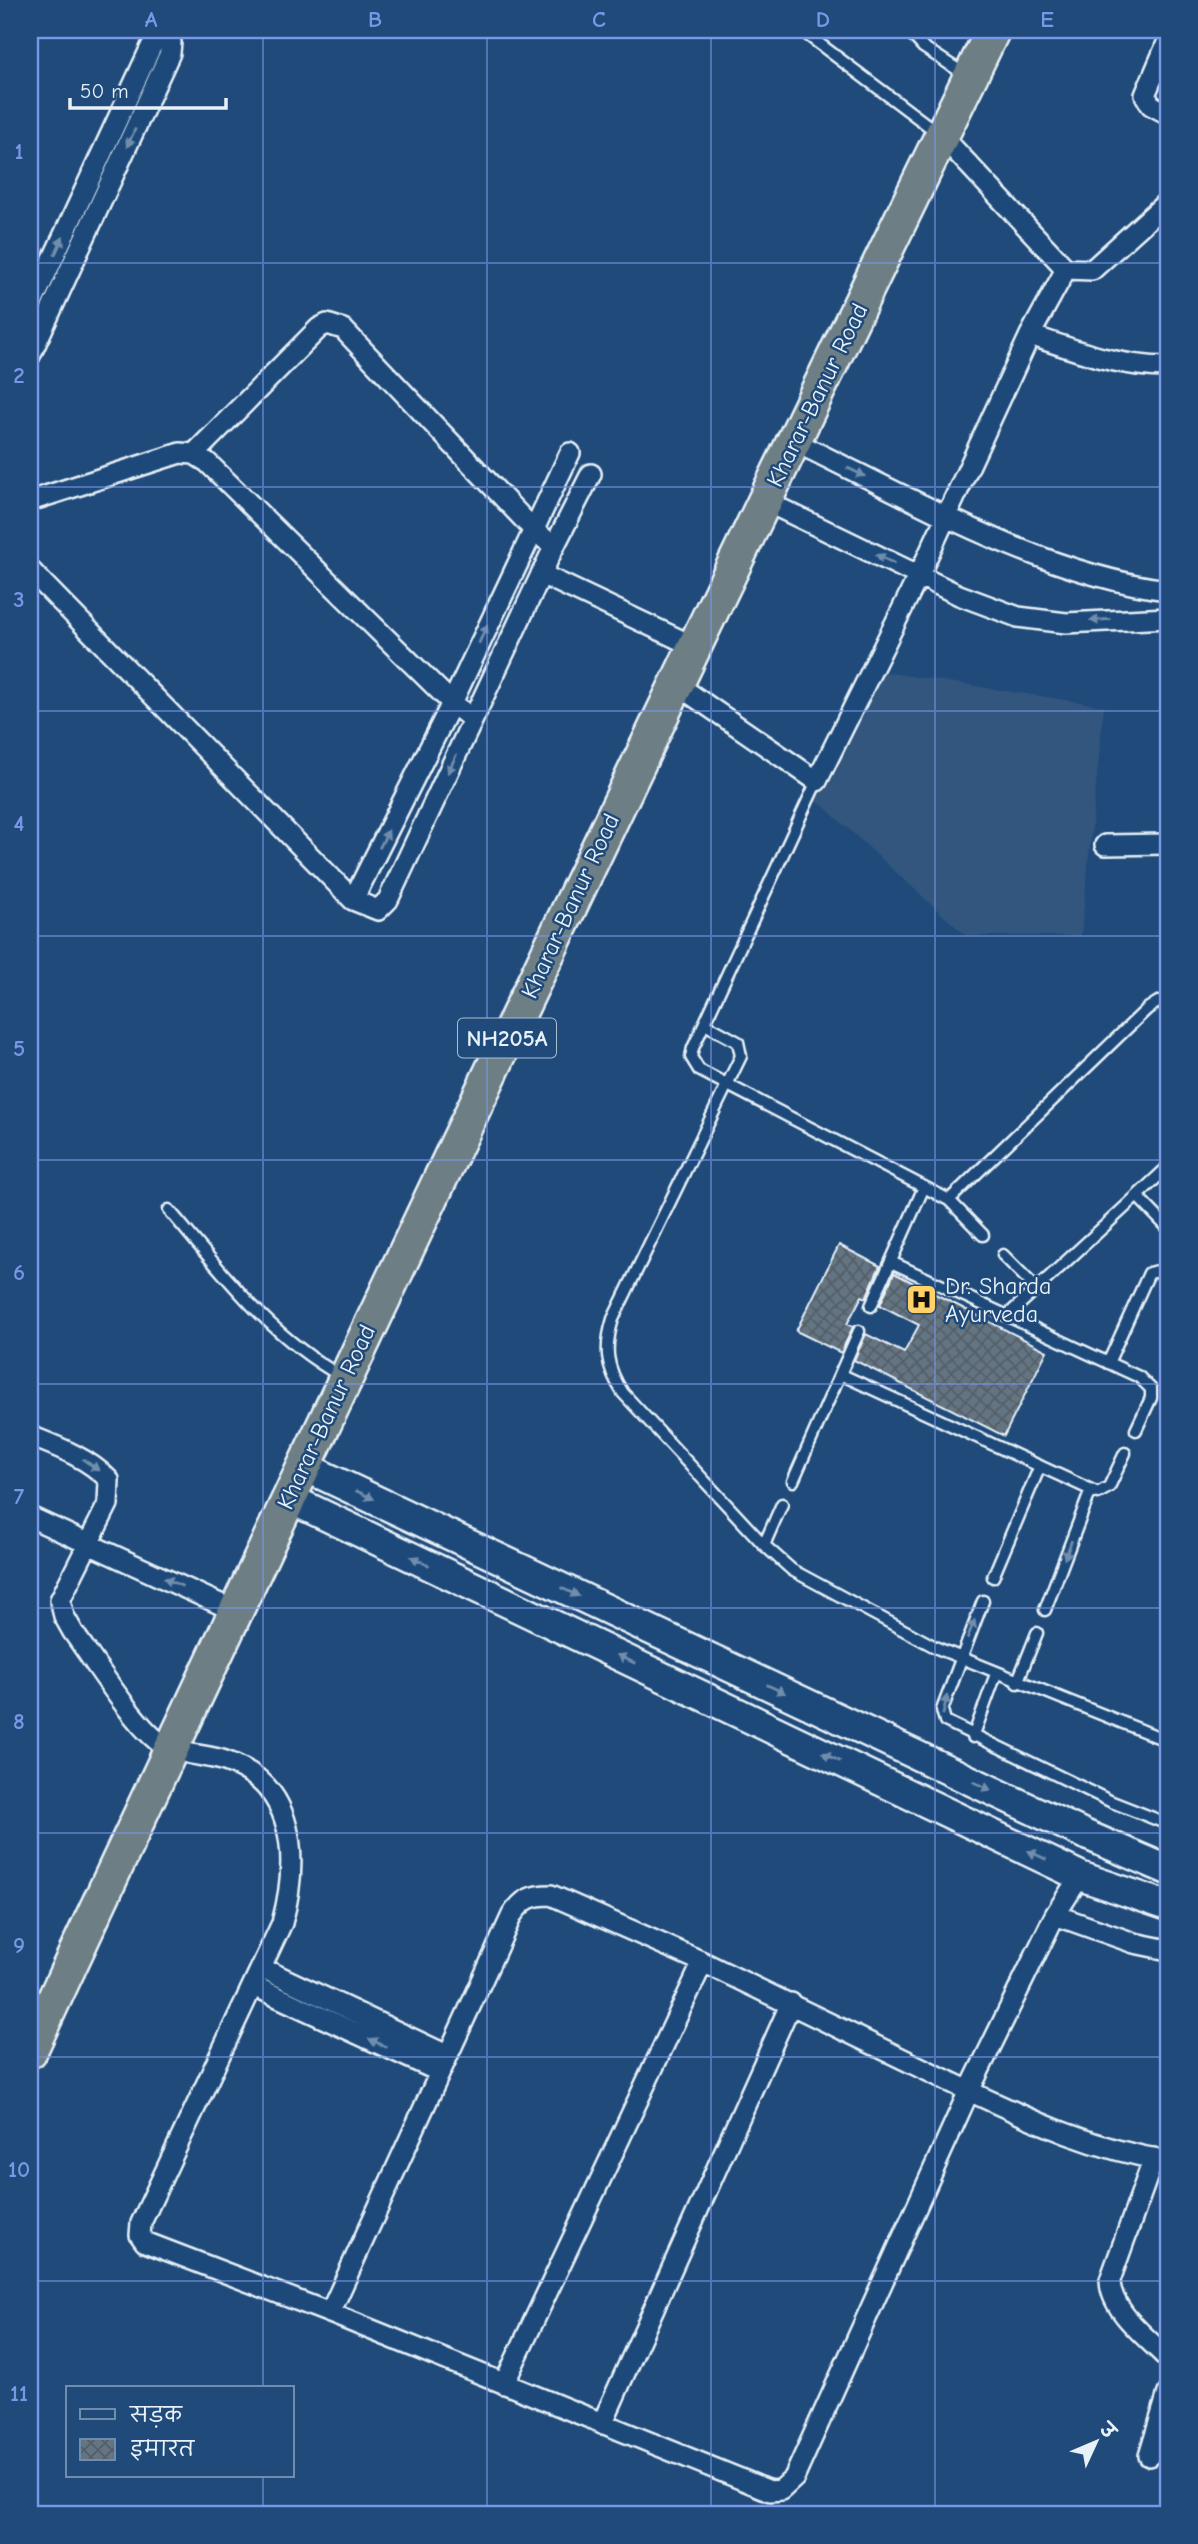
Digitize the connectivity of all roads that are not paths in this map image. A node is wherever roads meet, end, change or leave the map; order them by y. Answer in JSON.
{"nodes":[{"id":1,"x":801,"y":30,"type":"edge"},
{"id":2,"x":908,"y":30,"type":"edge"},
{"id":3,"x":993,"y":30,"type":"edge"},
{"id":4,"x":1168,"y":41,"type":"edge"},
{"id":5,"x":970,"y":77,"type":"junction"},
{"id":6,"x":1168,"y":114,"type":"edge"},
{"id":7,"x":941,"y":135,"type":"junction"},
{"id":8,"x":1168,"y":201,"type":"edge"},
{"id":9,"x":1066,"y":269,"type":"junction"},
{"id":10,"x":31,"y":304,"type":"edge"},
{"id":11,"x":51,"y":310,"type":"junction"},
{"id":12,"x":1030,"y":335,"type":"junction"},
{"id":13,"x":30,"y":356,"type":"edge"},
{"id":14,"x":1168,"y":367,"type":"edge"},
{"id":15,"x":795,"y":442,"type":"junction"},
{"id":16,"x":570,"y":453,"type":"dead end"},
{"id":17,"x":194,"y":454,"type":"junction"},
{"id":18,"x":592,"y":474,"type":"dead end"},
{"id":19,"x":30,"y":501,"type":"edge"},
{"id":20,"x":765,"y":501,"type":"junction"},
{"id":21,"x":947,"y":516,"type":"junction"},
{"id":22,"x":532,"y":528,"type":"junction"},
{"id":23,"x":554,"y":547,"type":"junction"},
{"id":24,"x":30,"y":570,"type":"edge"},
{"id":25,"x":541,"y":574,"type":"junction"},
{"id":26,"x":919,"y":575,"type":"junction"},
{"id":27,"x":1168,"y":590,"type":"edge"},
{"id":28,"x":1168,"y":618,"type":"edge"},
{"id":29,"x":694,"y":646,"type":"junction"},
{"id":30,"x":676,"y":684,"type":"junction"},
{"id":31,"x":452,"y":703,"type":"junction"},
{"id":32,"x":472,"y":719,"type":"junction"},
{"id":33,"x":817,"y":781,"type":"junction"},
{"id":34,"x":1168,"y":844,"type":"edge"},
{"id":35,"x":1105,"y":845,"type":"dead end"},
{"id":36,"x":353,"y":900,"type":"junction"},
{"id":37,"x":1168,"y":1003,"type":"edge"},
{"id":38,"x":705,"y":1024,"type":"junction"},
{"id":39,"x":726,"y":1086,"type":"junction"},
{"id":40,"x":1168,"y":1167,"type":"edge"},
{"id":41,"x":924,"y":1187,"type":"junction"},
{"id":42,"x":1138,"y":1196,"type":"junction"},
{"id":43,"x":949,"y":1200,"type":"junction"},
{"id":44,"x":169,"y":1210,"type":"dead end"},
{"id":45,"x":1168,"y":1228,"type":"edge"},
{"id":46,"x":984,"y":1235,"type":"dead end"},
{"id":47,"x":1003,"y":1255,"type":"dead end"},
{"id":48,"x":891,"y":1262,"type":"junction"},
{"id":49,"x":1168,"y":1275,"type":"edge"},
{"id":50,"x":1036,"y":1288,"type":"junction"},
{"id":51,"x":871,"y":1306,"type":"dead end"},
{"id":52,"x":1007,"y":1316,"type":"junction"},
{"id":53,"x":859,"y":1331,"type":"dead end"},
{"id":54,"x":1108,"y":1363,"type":"junction"},
{"id":55,"x":840,"y":1374,"type":"junction"},
{"id":56,"x":345,"y":1378,"type":"junction"},
{"id":57,"x":1136,"y":1430,"type":"dead end"},
{"id":58,"x":30,"y":1436,"type":"edge"},
{"id":59,"x":1125,"y":1453,"type":"dead end"},
{"id":60,"x":303,"y":1466,"type":"junction"},
{"id":61,"x":1040,"y":1466,"type":"junction"},
{"id":62,"x":793,"y":1481,"type":"dead end"},
{"id":63,"x":1091,"y":1490,"type":"junction"},
{"id":64,"x":288,"y":1498,"type":"junction"},
{"id":65,"x":782,"y":1504,"type":"dead end"},
{"id":66,"x":30,"y":1517,"type":"edge"},
{"id":67,"x":87,"y":1542,"type":"junction"},
{"id":68,"x":764,"y":1545,"type":"junction"},
{"id":69,"x":993,"y":1577,"type":"dead end"},
{"id":70,"x":983,"y":1601,"type":"dead end"},
{"id":71,"x":1045,"y":1610,"type":"dead end"},
{"id":72,"x":234,"y":1611,"type":"junction"},
{"id":73,"x":1037,"y":1633,"type":"dead end"},
{"id":74,"x":959,"y":1658,"type":"junction"},
{"id":75,"x":996,"y":1674,"type":"junction"},
{"id":76,"x":1017,"y":1683,"type":"junction"},
{"id":77,"x":973,"y":1737,"type":"junction"},
{"id":78,"x":1168,"y":1741,"type":"edge"},
{"id":79,"x":171,"y":1749,"type":"junction"},
{"id":80,"x":1168,"y":1824,"type":"edge"},
{"id":81,"x":1168,"y":1870,"type":"edge"},
{"id":82,"x":1080,"y":1876,"type":"junction"},
{"id":83,"x":1168,"y":1906,"type":"edge"},
{"id":84,"x":1055,"y":1915,"type":"junction"},
{"id":85,"x":1168,"y":1950,"type":"edge"},
{"id":86,"x":703,"y":1962,"type":"junction"},
{"id":87,"x":258,"y":1977,"type":"junction"},
{"id":88,"x":790,"y":2003,"type":"junction"},
{"id":89,"x":30,"y":2051,"type":"edge"},
{"id":90,"x":444,"y":2064,"type":"junction"},
{"id":91,"x":969,"y":2091,"type":"junction"},
{"id":92,"x":1161,"y":2160,"type":"edge"},
{"id":93,"x":330,"y":2313,"type":"junction"},
{"id":94,"x":1168,"y":2359,"type":"edge"},
{"id":95,"x":504,"y":2384,"type":"junction"},
{"id":96,"x":1168,"y":2393,"type":"edge"},
{"id":97,"x":602,"y":2424,"type":"junction"},
{"id":98,"x":1150,"y":2456,"type":"dead end"}],
"edges":[{"from":1,"to":7,"type":"lane"},
{"from":2,"to":5,"type":"lane"},
{"from":3,"to":5,"type":"highway","name":"Kharar-Banur Road","number":"NH205A"},
{"from":4,"to":6,"type":"street"},
{"from":5,"to":7,"type":"highway","name":"Kharar-Banur Road","number":"NH205A"},
{"from":7,"to":9,"type":"street"},
{"from":7,"to":15,"type":"highway","name":"Kharar-Banur Road","number":"NH205A"},
{"from":8,"to":9,"type":"street"},
{"from":9,"to":12,"type":"street"},
{"from":10,"to":11,"type":"street"},
{"from":10,"to":11,"type":"street","one_way":true},
{"from":11,"to":13,"type":"street"},
{"from":12,"to":14,"type":"street"},
{"from":12,"to":21,"type":"street"},
{"from":15,"to":20,"type":"highway","name":"Kharar-Banur Road","number":"NH205A"},
{"from":15,"to":21,"type":"street","one_way":true},
{"from":16,"to":22,"type":"street"},
{"from":17,"to":19,"type":"street"},
{"from":17,"to":22,"type":"street"},
{"from":17,"to":31,"type":"street"},
{"from":18,"to":23,"type":"street"},
{"from":26,"to":20,"type":"street","one_way":true},
{"from":20,"to":29,"type":"highway","name":"Kharar-Banur Road","number":"NH205A"},
{"from":21,"to":26,"type":"street"},
{"from":21,"to":27,"type":"street"},
{"from":22,"to":23,"type":"street"},
{"from":31,"to":22,"type":"street","one_way":true},
{"from":23,"to":25,"type":"street"},
{"from":24,"to":36,"type":"street"},
{"from":25,"to":29,"type":"street"},
{"from":25,"to":32,"type":"street"},
{"from":28,"to":26,"type":"street","one_way":true},
{"from":26,"to":33,"type":"street"},
{"from":29,"to":30,"type":"highway","name":"Kharar-Banur Road","number":"NH205A"},
{"from":30,"to":33,"type":"street"},
{"from":30,"to":56,"type":"highway","name":"Kharar-Banur Road","number":"NH205A"},
{"from":31,"to":32,"type":"street"},
{"from":36,"to":31,"type":"street","one_way":true},
{"from":32,"to":36,"type":"street","one_way":true},
{"from":33,"to":38,"type":"lane"},
{"from":34,"to":35,"type":"street"},
{"from":37,"to":43,"type":"lane"},
{"from":38,"to":39,"type":"lane"},
{"from":38,"to":39,"type":"lane"},
{"from":39,"to":41,"type":"lane"},
{"from":39,"to":68,"type":"lane"},
{"from":40,"to":42,"type":"lane"},
{"from":41,"to":43,"type":"lane"},
{"from":41,"to":48,"type":"lane"},
{"from":42,"to":45,"type":"lane"},
{"from":42,"to":50,"type":"lane"},
{"from":43,"to":46,"type":"lane"},
{"from":44,"to":56,"type":"lane"},
{"from":47,"to":50,"type":"lane"},
{"from":48,"to":51,"type":"lane"},
{"from":48,"to":52,"type":"lane"},
{"from":49,"to":54,"type":"lane"},
{"from":50,"to":52,"type":"lane"},
{"from":52,"to":54,"type":"lane"},
{"from":53,"to":55,"type":"lane"},
{"from":54,"to":57,"type":"lane"},
{"from":55,"to":61,"type":"lane"},
{"from":55,"to":62,"type":"lane"},
{"from":56,"to":60,"type":"highway","name":"Kharar-Banur Road","number":"NH205A"},
{"from":58,"to":67,"type":"street","one_way":true},
{"from":59,"to":63,"type":"lane"},
{"from":60,"to":64,"type":"highway","name":"Kharar-Banur Road","number":"NH205A"},
{"from":60,"to":81,"type":"main road","one_way":true},
{"from":61,"to":63,"type":"lane"},
{"from":61,"to":69,"type":"lane"},
{"from":63,"to":71,"type":"lane","one_way":true},
{"from":64,"to":72,"type":"highway","name":"Kharar-Banur Road","number":"NH205A"},
{"from":82,"to":64,"type":"main road","one_way":true},
{"from":65,"to":68,"type":"lane"},
{"from":66,"to":67,"type":"street"},
{"from":72,"to":67,"type":"street","one_way":true},
{"from":67,"to":79,"type":"street"},
{"from":68,"to":74,"type":"lane"},
{"from":74,"to":70,"type":"lane","one_way":true},
{"from":72,"to":79,"type":"highway","name":"Kharar-Banur Road","number":"NH205A"},
{"from":73,"to":76,"type":"lane"},
{"from":74,"to":75,"type":"lane"},
{"from":77,"to":74,"type":"lane","one_way":true},
{"from":75,"to":76,"type":"lane"},
{"from":75,"to":77,"type":"lane"},
{"from":76,"to":78,"type":"lane"},
{"from":77,"to":80,"type":"lane"},
{"from":79,"to":87,"type":"street"},
{"from":79,"to":89,"type":"highway","name":"Kharar-Banur Road","number":"NH205A"},
{"from":82,"to":83,"type":"main road"},
{"from":82,"to":84,"type":"street"},
{"from":84,"to":85,"type":"street"},
{"from":84,"to":91,"type":"street"},
{"from":86,"to":88,"type":"street"},
{"from":86,"to":90,"type":"street"},
{"from":86,"to":95,"type":"street"},
{"from":87,"to":90,"type":"street"},
{"from":87,"to":93,"type":"street"},
{"from":88,"to":91,"type":"street"},
{"from":88,"to":97,"type":"street"},
{"from":90,"to":93,"type":"street"},
{"from":91,"to":92,"type":"street"},
{"from":91,"to":97,"type":"street"},
{"from":92,"to":94,"type":"street"},
{"from":93,"to":95,"type":"street"},
{"from":95,"to":97,"type":"street"},
{"from":96,"to":98,"type":"street"}]}
